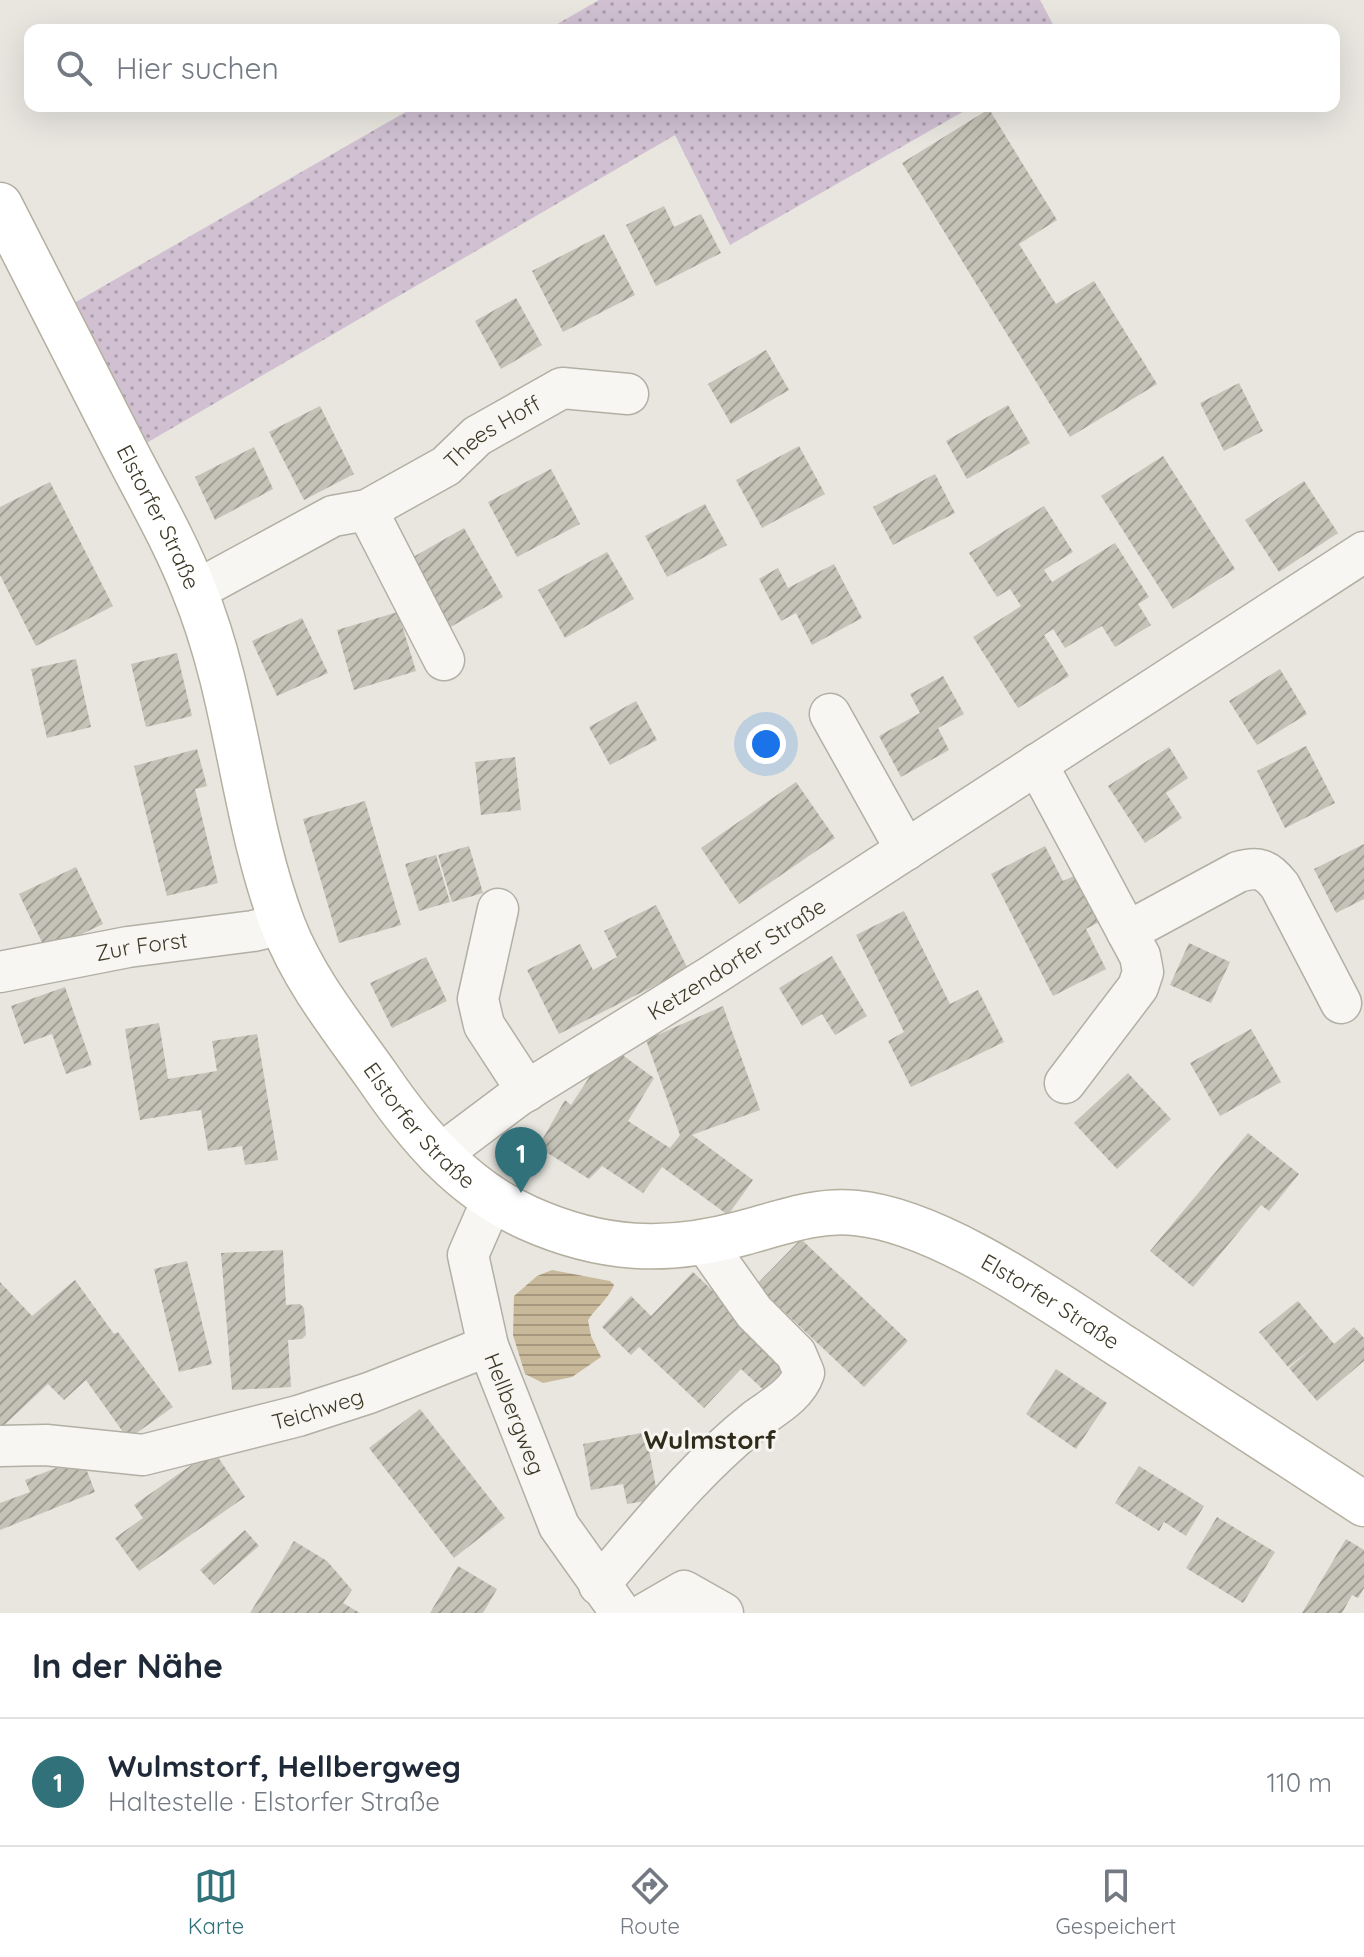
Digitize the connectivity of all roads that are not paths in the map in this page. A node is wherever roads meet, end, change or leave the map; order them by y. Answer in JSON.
{"nodes":[{"id":1,"x":0,"y":205,"type":"edge"},
{"id":2,"x":628,"y":394,"type":"dead end"},
{"id":3,"x":367,"y":510,"type":"junction"},
{"id":4,"x":1364,"y":552,"type":"edge"},
{"id":5,"x":195,"y":591,"type":"junction"},
{"id":6,"x":444,"y":660,"type":"dead end"},
{"id":7,"x":830,"y":714,"type":"dead end"},
{"id":8,"x":1037,"y":764,"type":"junction"},
{"id":9,"x":906,"y":850,"type":"junction"},
{"id":10,"x":498,"y":909,"type":"dead end"},
{"id":11,"x":283,"y":924,"type":"junction"},
{"id":12,"x":1127,"y":932,"type":"junction"},
{"id":13,"x":0,"y":972,"type":"edge"},
{"id":14,"x":1341,"y":1003,"type":"dead end"},
{"id":15,"x":1065,"y":1083,"type":"dead end"},
{"id":16,"x":527,"y":1091,"type":"junction"},
{"id":17,"x":438,"y":1156,"type":"junction"},
{"id":18,"x":492,"y":1200,"type":"junction"},
{"id":19,"x":705,"y":1243,"type":"junction"},
{"id":20,"x":488,"y":1346,"type":"junction"},
{"id":21,"x":0,"y":1446,"type":"edge"},
{"id":22,"x":1364,"y":1504,"type":"edge"},
{"id":23,"x":610,"y":1599,"type":"edge"},
{"id":24,"x":646,"y":1613,"type":"edge"},
{"id":25,"x":723,"y":1613,"type":"edge"}],
"edges":[{"from":1,"to":5,"type":"main road","name":"Elstorfer Straße"},
{"from":2,"to":3,"type":"street","name":"Thees Hoff"},
{"from":3,"to":5,"type":"street","name":"Thees Hoff"},
{"from":3,"to":6,"type":"street"},
{"from":4,"to":8,"type":"street","name":"Ketzendorfer Straße"},
{"from":5,"to":11,"type":"main road","name":"Elstorfer Straße"},
{"from":7,"to":9,"type":"street"},
{"from":8,"to":9,"type":"street","name":"Ketzendorfer Straße"},
{"from":8,"to":12,"type":"street"},
{"from":9,"to":16,"type":"street","name":"Ketzendorfer Straße"},
{"from":10,"to":16,"type":"street"},
{"from":11,"to":13,"type":"street","name":"Zur Forst"},
{"from":11,"to":17,"type":"main road","name":"Elstorfer Straße"},
{"from":12,"to":14,"type":"street"},
{"from":12,"to":15,"type":"street"},
{"from":16,"to":17,"type":"street","name":"Ketzendorfer Straße"},
{"from":17,"to":18,"type":"main road","name":"Elstorfer Straße"},
{"from":18,"to":19,"type":"main road","name":"Elstorfer Straße"},
{"from":18,"to":20,"type":"street","name":"Hellbergweg"},
{"from":19,"to":22,"type":"main road","name":"Elstorfer Straße"},
{"from":19,"to":23,"type":"street"},
{"from":20,"to":21,"type":"street","name":"Teichweg"},
{"from":20,"to":23,"type":"street","name":"Hellbergweg"},
{"from":24,"to":25,"type":"street"}]}
